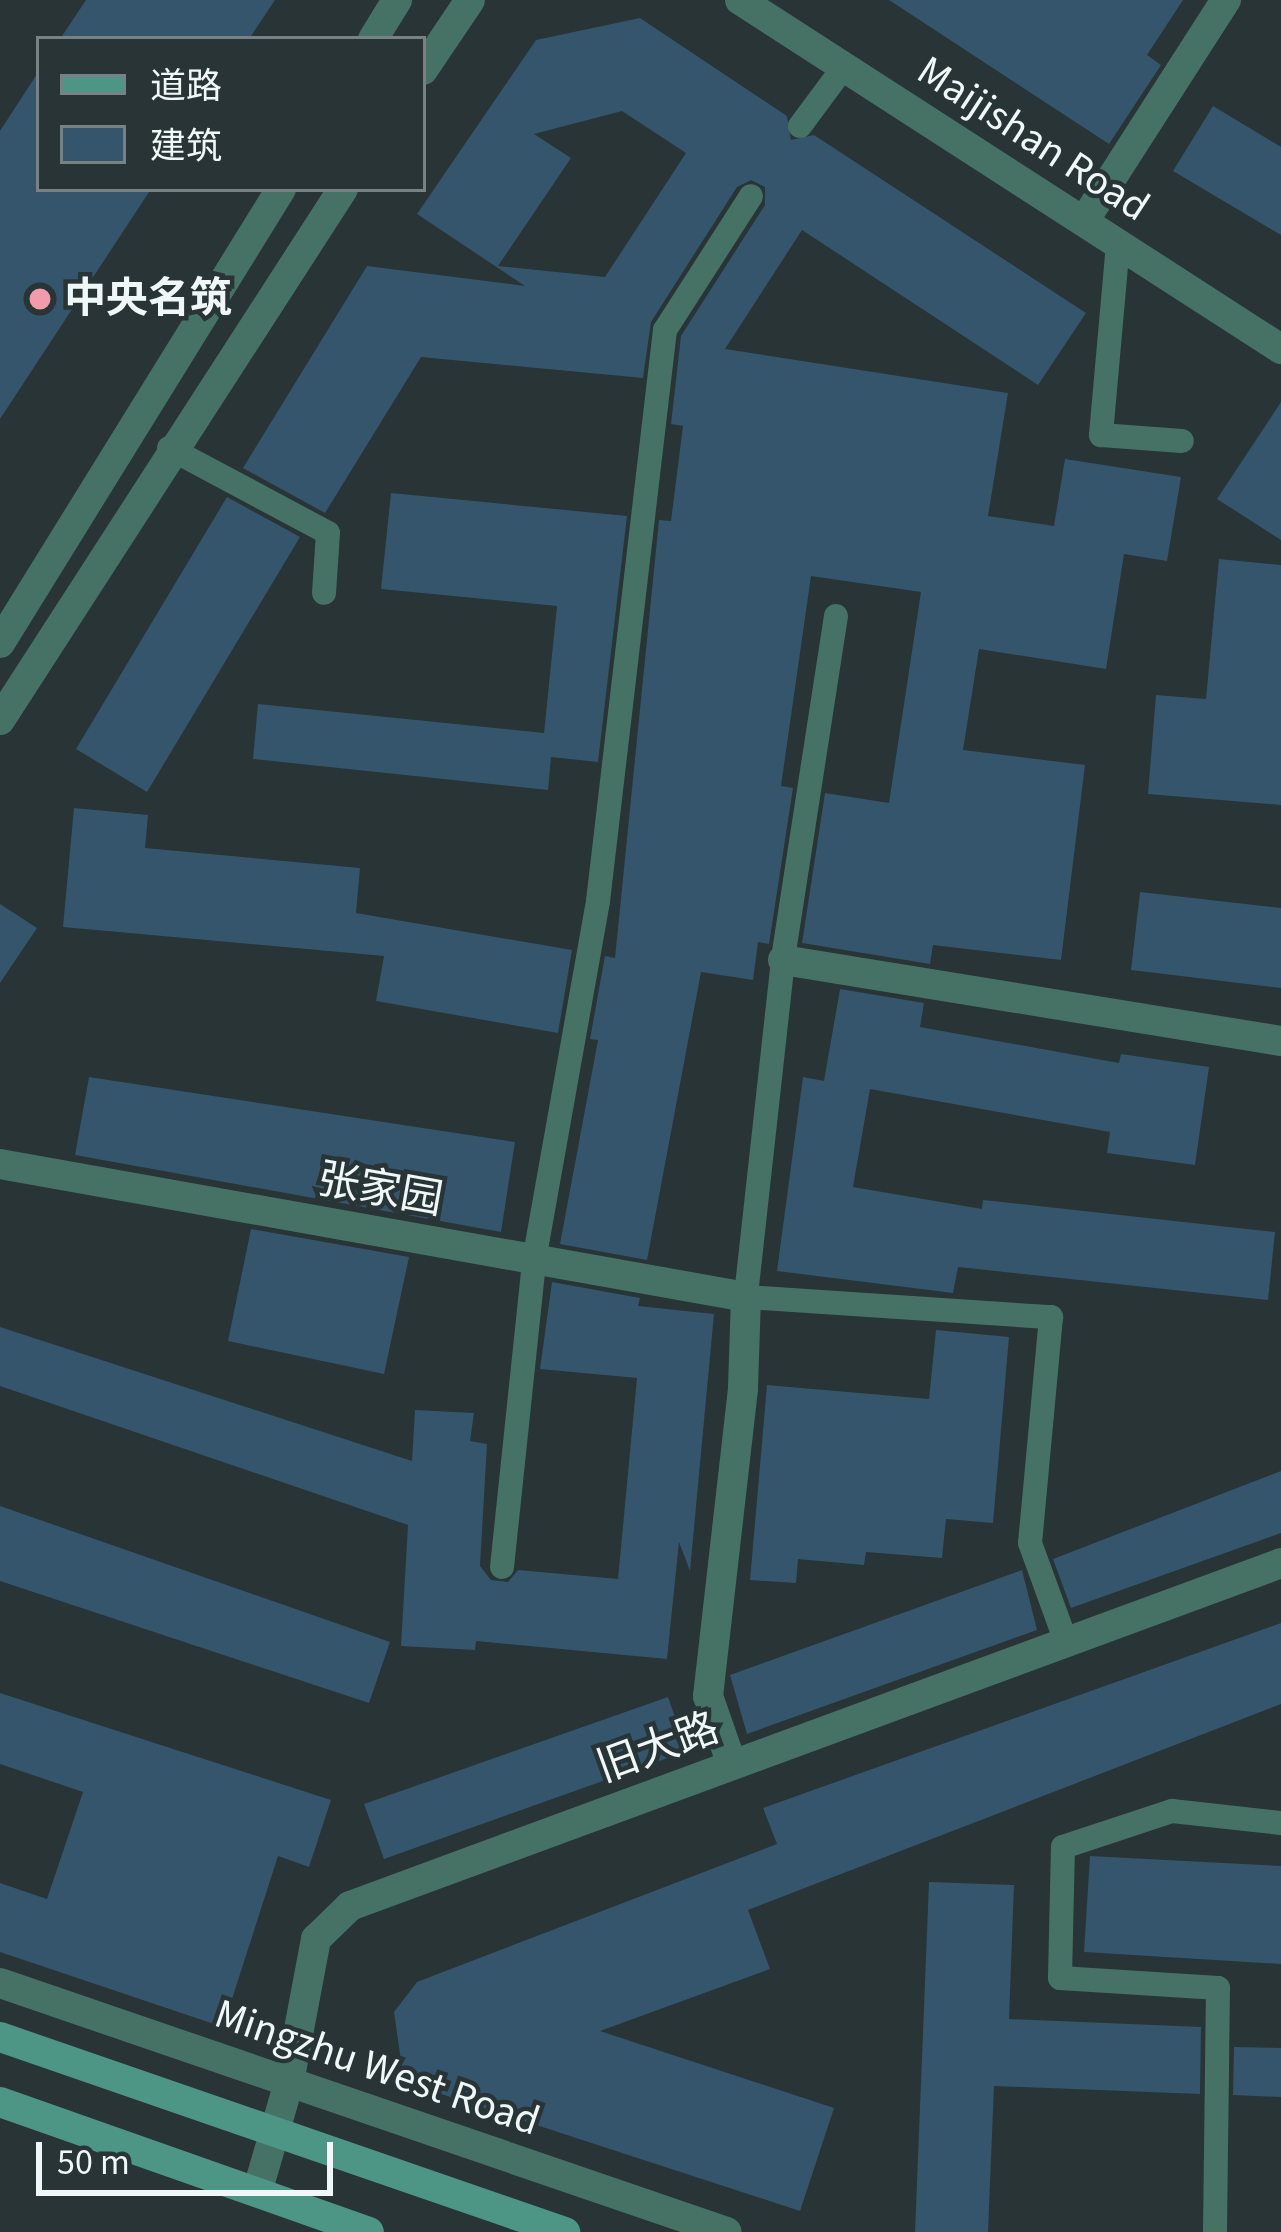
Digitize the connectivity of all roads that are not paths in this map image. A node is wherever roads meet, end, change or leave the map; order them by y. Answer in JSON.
{"nodes":[{"id":1,"x":397,"y":0,"type":"edge"},
{"id":2,"x":470,"y":0,"type":"edge"},
{"id":3,"x":740,"y":0,"type":"edge"},
{"id":4,"x":1226,"y":0,"type":"edge"},
{"id":5,"x":375,"y":36,"type":"edge"},
{"id":6,"x":426,"y":66,"type":"edge"},
{"id":7,"x":843,"y":68,"type":"junction"},
{"id":8,"x":800,"y":125,"type":"dead end"},
{"id":9,"x":278,"y":192,"type":"edge"},
{"id":10,"x":341,"y":192,"type":"edge"},
{"id":11,"x":751,"y":196,"type":"dead end"},
{"id":12,"x":1084,"y":221,"type":"junction"},
{"id":13,"x":1118,"y":244,"type":"junction"},
{"id":14,"x":1281,"y":349,"type":"edge"},
{"id":15,"x":1182,"y":441,"type":"dead end"},
{"id":16,"x":169,"y":448,"type":"junction"},
{"id":17,"x":324,"y":592,"type":"dead end"},
{"id":18,"x":836,"y":616,"type":"dead end"},
{"id":19,"x":0,"y":643,"type":"edge"},
{"id":20,"x":0,"y":720,"type":"edge"},
{"id":21,"x":783,"y":960,"type":"junction"},
{"id":22,"x":1281,"y":1041,"type":"edge"},
{"id":23,"x":0,"y":1164,"type":"edge"},
{"id":24,"x":535,"y":1256,"type":"junction"},
{"id":25,"x":746,"y":1297,"type":"junction"},
{"id":26,"x":1281,"y":1563,"type":"edge"},
{"id":27,"x":502,"y":1567,"type":"dead end"},
{"id":28,"x":1066,"y":1642,"type":"junction"},
{"id":29,"x":732,"y":1766,"type":"junction"},
{"id":30,"x":1281,"y":1822,"type":"edge"},
{"id":31,"x":0,"y":1983,"type":"edge"},
{"id":32,"x":0,"y":2036,"type":"edge"},
{"id":33,"x":289,"y":2082,"type":"junction"},
{"id":34,"x":0,"y":2102,"type":"edge"},
{"id":35,"x":275,"y":2131,"type":"junction"},
{"id":36,"x":258,"y":2189,"type":"junction"},
{"id":37,"x":369,"y":2232,"type":"edge"},
{"id":38,"x":565,"y":2232,"type":"edge"},
{"id":39,"x":727,"y":2232,"type":"edge"},
{"id":40,"x":1215,"y":2232,"type":"edge"}],
"edges":[{"from":1,"to":5,"type":"street"},
{"from":2,"to":6,"type":"street"},
{"from":3,"to":7,"type":"street","name":"Maijishan Road"},
{"from":4,"to":12,"type":"street"},
{"from":7,"to":8,"type":"lane"},
{"from":7,"to":12,"type":"street","name":"Maijishan Road"},
{"from":9,"to":19,"type":"street"},
{"from":10,"to":16,"type":"street"},
{"from":11,"to":24,"type":"lane"},
{"from":12,"to":13,"type":"street","name":"Maijishan Road"},
{"from":13,"to":14,"type":"street","name":"Maijishan Road"},
{"from":13,"to":15,"type":"lane"},
{"from":16,"to":17,"type":"lane"},
{"from":16,"to":20,"type":"street"},
{"from":18,"to":21,"type":"lane"},
{"from":21,"to":22,"type":"street"},
{"from":21,"to":25,"type":"lane"},
{"from":23,"to":24,"type":"street","name":"张家园"},
{"from":24,"to":25,"type":"street","name":"张家园"},
{"from":24,"to":27,"type":"lane"},
{"from":25,"to":28,"type":"lane","name":"张家园"},
{"from":25,"to":29,"type":"street"},
{"from":26,"to":28,"type":"street","name":"旧大路"},
{"from":28,"to":29,"type":"street","name":"旧大路"},
{"from":29,"to":33,"type":"street","name":"旧大路"},
{"from":30,"to":40,"type":"lane"},
{"from":31,"to":33,"type":"street","name":"Mingzhu West Road"},
{"from":32,"to":35,"type":"main road"},
{"from":33,"to":35,"type":"street","name":"旧大路"},
{"from":33,"to":39,"type":"street","name":"Mingzhu West Road"},
{"from":34,"to":36,"type":"main road"},
{"from":35,"to":36,"type":"street","name":"旧大路"},
{"from":35,"to":38,"type":"main road"},
{"from":36,"to":37,"type":"main road"}]}
